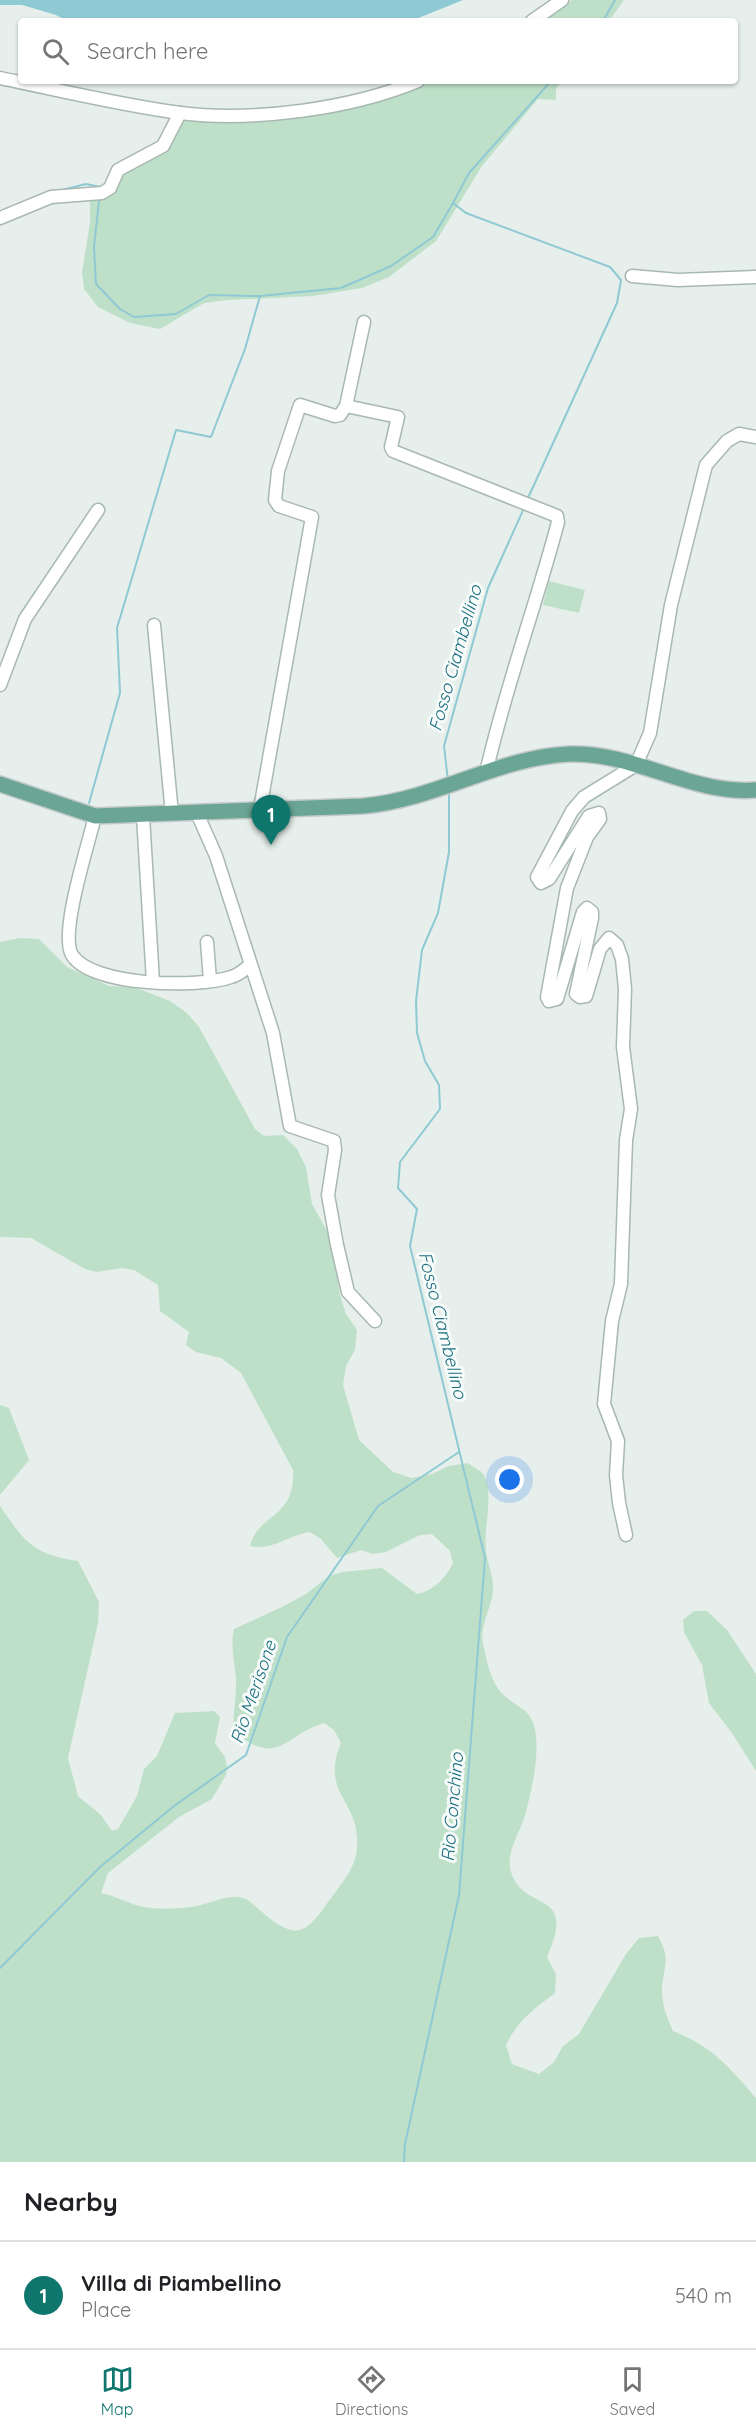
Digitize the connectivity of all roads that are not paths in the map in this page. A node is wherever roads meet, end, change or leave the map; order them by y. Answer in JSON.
{"nodes":[{"id":1,"x":562,"y":0,"type":"edge"},
{"id":2,"x":536,"y":18,"type":"edge"},
{"id":3,"x":0,"y":78,"type":"edge"},
{"id":4,"x":18,"y":82,"type":"edge"},
{"id":5,"x":31,"y":84,"type":"edge"},
{"id":6,"x":410,"y":84,"type":"edge"},
{"id":7,"x":180,"y":113,"type":"junction"},
{"id":8,"x":0,"y":218,"type":"edge"},
{"id":9,"x":632,"y":276,"type":"dead end"},
{"id":10,"x":756,"y":278,"type":"edge"},
{"id":11,"x":364,"y":322,"type":"dead end"},
{"id":12,"x":346,"y":406,"type":"junction"},
{"id":13,"x":756,"y":437,"type":"edge"},
{"id":14,"x":98,"y":510,"type":"dead end"},
{"id":15,"x":154,"y":625,"type":"dead end"},
{"id":16,"x":0,"y":685,"type":"edge"},
{"id":17,"x":636,"y":765,"type":"junction"},
{"id":18,"x":486,"y":773,"type":"junction"},
{"id":19,"x":0,"y":784,"type":"edge"},
{"id":20,"x":756,"y":790,"type":"edge"},
{"id":21,"x":260,"y":809,"type":"junction"},
{"id":22,"x":197,"y":813,"type":"junction"},
{"id":23,"x":172,"y":814,"type":"junction"},
{"id":24,"x":95,"y":816,"type":"junction"},
{"id":25,"x":143,"y":816,"type":"junction"},
{"id":26,"x":207,"y":942,"type":"dead end"},
{"id":27,"x":250,"y":965,"type":"junction"},
{"id":28,"x":210,"y":981,"type":"junction"},
{"id":29,"x":153,"y":982,"type":"junction"},
{"id":30,"x":375,"y":1321,"type":"dead end"},
{"id":31,"x":626,"y":1535,"type":"dead end"}],
"edges":[{"from":1,"to":2,"type":"street"},
{"from":3,"to":4,"type":"street"},
{"from":5,"to":7,"type":"street"},
{"from":6,"to":7,"type":"street"},
{"from":7,"to":8,"type":"street"},
{"from":9,"to":10,"type":"street"},
{"from":11,"to":12,"type":"street"},
{"from":12,"to":18,"type":"street"},
{"from":12,"to":21,"type":"street"},
{"from":13,"to":17,"type":"street"},
{"from":14,"to":16,"type":"street"},
{"from":15,"to":23,"type":"street"},
{"from":17,"to":18,"type":"main road"},
{"from":17,"to":20,"type":"main road"},
{"from":17,"to":31,"type":"street"},
{"from":18,"to":21,"type":"main road"},
{"from":19,"to":24,"type":"main road"},
{"from":21,"to":22,"type":"main road"},
{"from":22,"to":23,"type":"main road"},
{"from":22,"to":27,"type":"street"},
{"from":23,"to":25,"type":"main road"},
{"from":24,"to":25,"type":"main road"},
{"from":24,"to":29,"type":"street"},
{"from":25,"to":29,"type":"street"},
{"from":26,"to":28,"type":"street"},
{"from":27,"to":28,"type":"street"},
{"from":27,"to":30,"type":"street"},
{"from":28,"to":29,"type":"street"}]}
